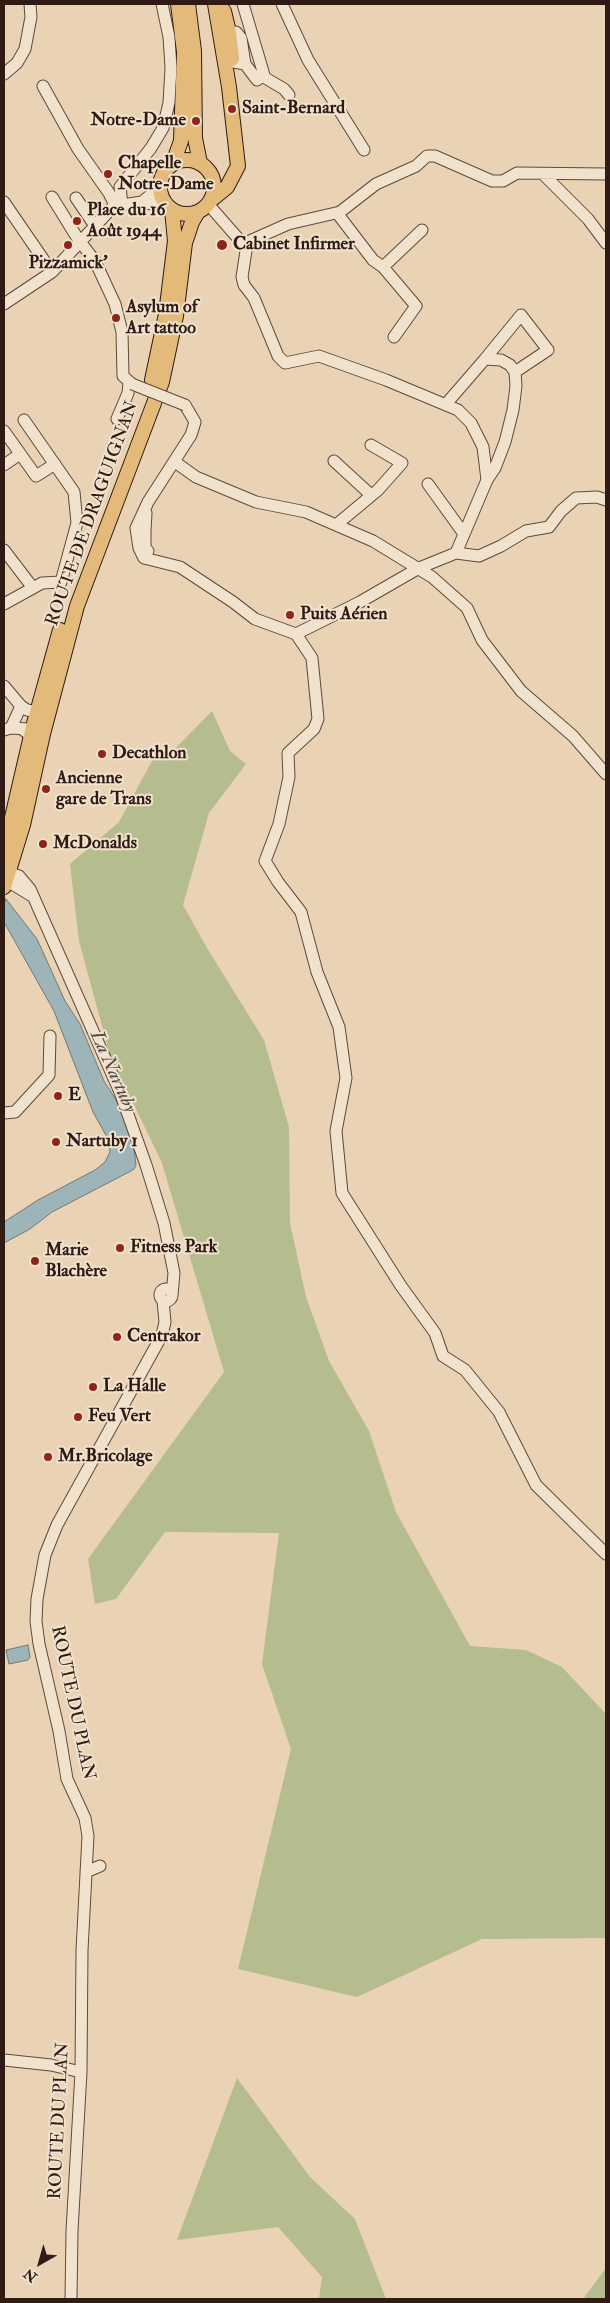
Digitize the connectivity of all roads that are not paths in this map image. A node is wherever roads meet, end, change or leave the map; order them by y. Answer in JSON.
{"nodes":[{"id":1,"x":30,"y":4,"type":"edge"},
{"id":2,"x":162,"y":4,"type":"edge"},
{"id":3,"x":178,"y":4,"type":"edge"},
{"id":4,"x":188,"y":4,"type":"edge"},
{"id":5,"x":216,"y":4,"type":"edge"},
{"id":6,"x":221,"y":4,"type":"edge"},
{"id":7,"x":243,"y":4,"type":"edge"},
{"id":8,"x":282,"y":4,"type":"edge"},
{"id":9,"x":234,"y":63,"type":"junction"},
{"id":10,"x":4,"y":74,"type":"edge"},
{"id":11,"x":262,"y":76,"type":"junction"},
{"id":12,"x":43,"y":86,"type":"dead end"},
{"id":13,"x":289,"y":95,"type":"dead end"},
{"id":14,"x":364,"y":150,"type":"dead end"},
{"id":15,"x":238,"y":156,"type":"junction"},
{"id":16,"x":173,"y":163,"type":"junction"},
{"id":17,"x":204,"y":166,"type":"junction"},
{"id":18,"x":606,"y":174,"type":"edge"},
{"id":19,"x":544,"y":175,"type":"junction"},
{"id":20,"x":159,"y":188,"type":"junction"},
{"id":21,"x":52,"y":197,"type":"dead end"},
{"id":22,"x":76,"y":198,"type":"dead end"},
{"id":23,"x":4,"y":202,"type":"edge"},
{"id":24,"x":142,"y":202,"type":"junction"},
{"id":25,"x":205,"y":205,"type":"junction"},
{"id":26,"x":119,"y":206,"type":"junction"},
{"id":27,"x":170,"y":209,"type":"junction"},
{"id":28,"x":337,"y":213,"type":"junction"},
{"id":29,"x":95,"y":226,"type":"junction"},
{"id":30,"x":422,"y":230,"type":"dead end"},
{"id":31,"x":79,"y":240,"type":"junction"},
{"id":32,"x":606,"y":243,"type":"edge"},
{"id":33,"x":243,"y":244,"type":"junction"},
{"id":34,"x":383,"y":267,"type":"junction"},
{"id":35,"x":52,"y":272,"type":"junction"},
{"id":36,"x":421,"y":301,"type":"dead end"},
{"id":37,"x":4,"y":304,"type":"edge"},
{"id":38,"x":394,"y":337,"type":"dead end"},
{"id":39,"x":484,"y":359,"type":"junction"},
{"id":40,"x":515,"y":372,"type":"junction"},
{"id":41,"x":131,"y":383,"type":"junction"},
{"id":42,"x":446,"y":404,"type":"junction"},
{"id":43,"x":24,"y":420,"type":"dead end"},
{"id":44,"x":117,"y":420,"type":"dead end"},
{"id":45,"x":4,"y":431,"type":"edge"},
{"id":46,"x":371,"y":445,"type":"dead end"},
{"id":47,"x":20,"y":454,"type":"junction"},
{"id":48,"x":334,"y":461,"type":"dead end"},
{"id":49,"x":175,"y":462,"type":"junction"},
{"id":50,"x":55,"y":464,"type":"junction"},
{"id":51,"x":4,"y":465,"type":"edge"},
{"id":52,"x":487,"y":480,"type":"junction"},
{"id":53,"x":428,"y":484,"type":"dead end"},
{"id":54,"x":371,"y":495,"type":"junction"},
{"id":55,"x":606,"y":500,"type":"edge"},
{"id":56,"x":336,"y":525,"type":"junction"},
{"id":57,"x":464,"y":534,"type":"junction"},
{"id":58,"x":4,"y":550,"type":"edge"},
{"id":59,"x":456,"y":553,"type":"junction"},
{"id":60,"x":419,"y":568,"type":"junction"},
{"id":61,"x":38,"y":585,"type":"junction"},
{"id":62,"x":4,"y":604,"type":"edge"},
{"id":63,"x":296,"y":634,"type":"junction"},
{"id":64,"x":4,"y":686,"type":"edge"},
{"id":65,"x":21,"y":706,"type":"junction"},
{"id":66,"x":44,"y":711,"type":"junction"},
{"id":67,"x":20,"y":730,"type":"edge"},
{"id":68,"x":606,"y":774,"type":"edge"},
{"id":69,"x":31,"y":789,"type":"junction"},
{"id":70,"x":13,"y":820,"type":"junction"},
{"id":71,"x":4,"y":852,"type":"edge"},
{"id":72,"x":5,"y":877,"type":"edge"},
{"id":73,"x":50,"y":1036,"type":"dead end"},
{"id":74,"x":4,"y":1113,"type":"edge"},
{"id":75,"x":606,"y":1554,"type":"edge"},
{"id":76,"x":100,"y":1866,"type":"dead end"},
{"id":77,"x":86,"y":1872,"type":"junction"},
{"id":78,"x":4,"y":2060,"type":"edge"},
{"id":79,"x":81,"y":2072,"type":"junction"},
{"id":80,"x":71,"y":2299,"type":"edge"}],
"edges":[{"from":1,"to":10,"type":"street"},
{"from":2,"to":26,"type":"street"},
{"from":3,"to":16,"type":"main road"},
{"from":4,"to":17,"type":"main road"},
{"from":5,"to":9,"type":"main road"},
{"from":6,"to":9,"type":"main road"},
{"from":7,"to":11,"type":"street"},
{"from":8,"to":14,"type":"street"},
{"from":9,"to":11,"type":"street"},
{"from":9,"to":15,"type":"main road"},
{"from":11,"to":13,"type":"street"},
{"from":12,"to":26,"type":"street"},
{"from":15,"to":17,"type":"main road"},
{"from":15,"to":25,"type":"main road"},
{"from":16,"to":17,"type":"main road"},
{"from":16,"to":20,"type":"main road"},
{"from":17,"to":25,"type":"main road"},
{"from":18,"to":19,"type":"street"},
{"from":19,"to":28,"type":"street"},
{"from":19,"to":32,"type":"street"},
{"from":20,"to":24,"type":"street"},
{"from":20,"to":27,"type":"main road"},
{"from":21,"to":31,"type":"street"},
{"from":22,"to":29,"type":"street"},
{"from":23,"to":35,"type":"street"},
{"from":24,"to":26,"type":"street"},
{"from":24,"to":27,"type":"street"},
{"from":25,"to":27,"type":"main road"},
{"from":25,"to":33,"type":"street"},
{"from":25,"to":66,"type":"main road","name":"ROUTE DE DRAGUIGNAN"},
{"from":26,"to":29,"type":"street"},
{"from":27,"to":66,"type":"main road","name":"ROUTE DE DRAGUIGNAN"},
{"from":28,"to":33,"type":"street"},
{"from":28,"to":34,"type":"street"},
{"from":29,"to":31,"type":"street"},
{"from":30,"to":34,"type":"street"},
{"from":31,"to":35,"type":"street"},
{"from":31,"to":41,"type":"street"},
{"from":33,"to":42,"type":"street"},
{"from":34,"to":36,"type":"street"},
{"from":34,"to":38,"type":"street"},
{"from":35,"to":37,"type":"street"},
{"from":39,"to":40,"type":"street"},
{"from":39,"to":40,"type":"street"},
{"from":39,"to":42,"type":"street"},
{"from":40,"to":52,"type":"street"},
{"from":41,"to":44,"type":"street"},
{"from":41,"to":49,"type":"street","bridge":true},
{"from":42,"to":52,"type":"street"},
{"from":43,"to":50,"type":"street"},
{"from":45,"to":47,"type":"street"},
{"from":46,"to":54,"type":"street"},
{"from":47,"to":50,"type":"street"},
{"from":47,"to":51,"type":"street"},
{"from":48,"to":54,"type":"street"},
{"from":49,"to":56,"type":"street"},
{"from":49,"to":63,"type":"street"},
{"from":50,"to":61,"type":"street"},
{"from":52,"to":57,"type":"street"},
{"from":53,"to":57,"type":"street"},
{"from":54,"to":56,"type":"street"},
{"from":55,"to":59,"type":"street"},
{"from":56,"to":60,"type":"street"},
{"from":57,"to":59,"type":"street"},
{"from":58,"to":61,"type":"street"},
{"from":59,"to":60,"type":"street"},
{"from":60,"to":63,"type":"street"},
{"from":60,"to":68,"type":"street"},
{"from":61,"to":62,"type":"street"},
{"from":63,"to":75,"type":"street"},
{"from":64,"to":65,"type":"street"},
{"from":65,"to":66,"type":"street"},
{"from":65,"to":67,"type":"street"},
{"from":66,"to":67,"type":"main road","name":"ROUTE DE DRAGUIGNAN"},
{"from":66,"to":69,"type":"main road","name":"ROUTE DE DRAGUIGNAN"},
{"from":67,"to":69,"type":"street"},
{"from":67,"to":70,"type":"main road","name":"ROUTE DE DRAGUIGNAN"},
{"from":69,"to":72,"type":"main road","name":"ROUTE DE DRAGUIGNAN"},
{"from":70,"to":71,"type":"main road","name":"ROUTE DE DRAGUIGNAN"},
{"from":70,"to":72,"type":"street"},
{"from":72,"to":77,"type":"street","name":"ROUTE DU PLAN"},
{"from":73,"to":74,"type":"street"},
{"from":76,"to":77,"type":"street"},
{"from":77,"to":79,"type":"street","name":"ROUTE DU PLAN"},
{"from":78,"to":79,"type":"street"},
{"from":79,"to":80,"type":"street","name":"ROUTE DU PLAN"}]}
